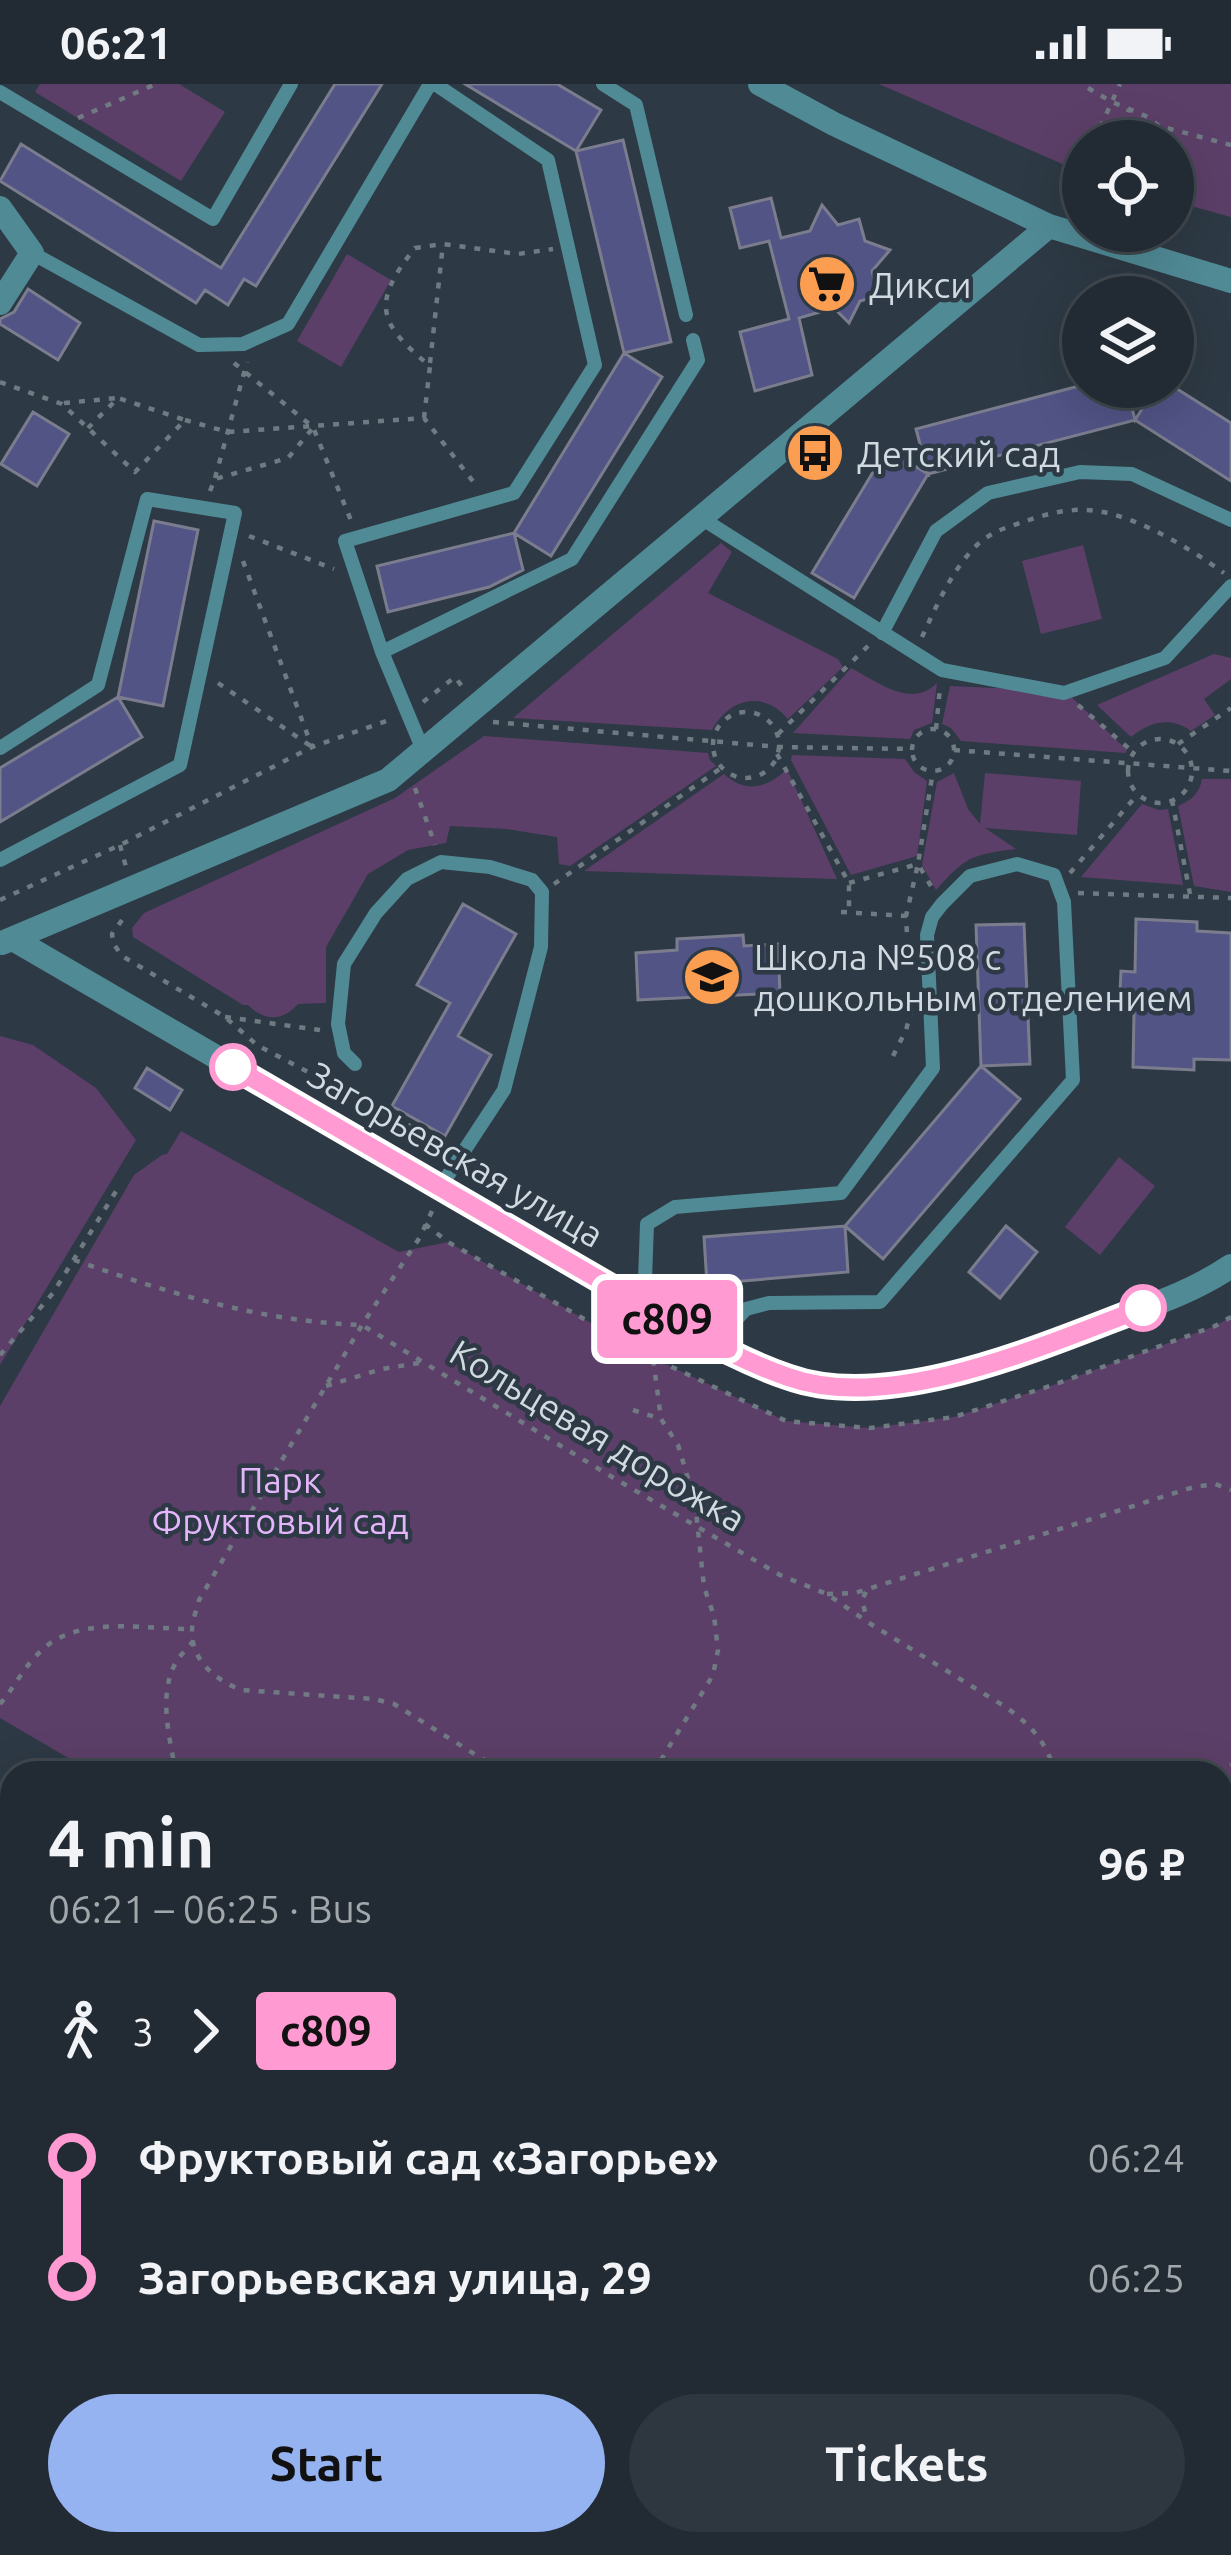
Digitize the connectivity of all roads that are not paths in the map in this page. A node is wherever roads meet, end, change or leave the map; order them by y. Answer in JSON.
{"nodes":[{"id":1,"x":291,"y":84,"type":"edge"},
{"id":2,"x":433,"y":84,"type":"edge"},
{"id":3,"x":603,"y":84,"type":"edge"},
{"id":4,"x":760,"y":84,"type":"edge"},
{"id":5,"x":0,"y":92,"type":"edge"},
{"id":6,"x":0,"y":208,"type":"edge"},
{"id":7,"x":1049,"y":226,"type":"junction"},
{"id":8,"x":32,"y":253,"type":"junction"},
{"id":9,"x":1231,"y":281,"type":"edge"},
{"id":10,"x":0,"y":304,"type":"edge"},
{"id":11,"x":686,"y":315,"type":"dead end"},
{"id":12,"x":693,"y":340,"type":"dead end"},
{"id":13,"x":701,"y":518,"type":"junction"},
{"id":14,"x":1231,"y":520,"type":"edge"},
{"id":15,"x":1231,"y":583,"type":"edge"},
{"id":16,"x":882,"y":633,"type":"junction"},
{"id":17,"x":382,"y":652,"type":"junction"},
{"id":18,"x":0,"y":748,"type":"edge"},
{"id":19,"x":423,"y":750,"type":"junction"},
{"id":20,"x":0,"y":860,"type":"edge"},
{"id":21,"x":6,"y":941,"type":"edge"},
{"id":22,"x":355,"y":1064,"type":"dead end"},
{"id":23,"x":441,"y":1186,"type":"junction"},
{"id":24,"x":1231,"y":1266,"type":"edge"},
{"id":25,"x":672,"y":1322,"type":"junction"},
{"id":26,"x":712,"y":1344,"type":"junction"}],
"edges":[{"from":1,"to":5,"type":"lane"},
{"from":2,"to":8,"type":"lane"},
{"from":2,"to":17,"type":"lane"},
{"from":3,"to":11,"type":"lane"},
{"from":4,"to":7,"type":"street"},
{"from":6,"to":8,"type":"street"},
{"from":7,"to":9,"type":"street"},
{"from":7,"to":13,"type":"street"},
{"from":8,"to":10,"type":"street"},
{"from":12,"to":17,"type":"lane"},
{"from":13,"to":16,"type":"lane"},
{"from":13,"to":19,"type":"street"},
{"from":14,"to":16,"type":"lane"},
{"from":15,"to":16,"type":"lane"},
{"from":17,"to":19,"type":"lane"},
{"from":18,"to":20,"type":"lane"},
{"from":19,"to":21,"type":"street"},
{"from":21,"to":23,"type":"street","name":"Загорьевская улица"},
{"from":22,"to":23,"type":"lane"},
{"from":23,"to":25,"type":"street","name":"Загорьевская улица"},
{"from":24,"to":26,"type":"street","name":"Загорьевская улица"},
{"from":25,"to":26,"type":"street","name":"Загорьевская улица"},
{"from":25,"to":26,"type":"lane"}]}
